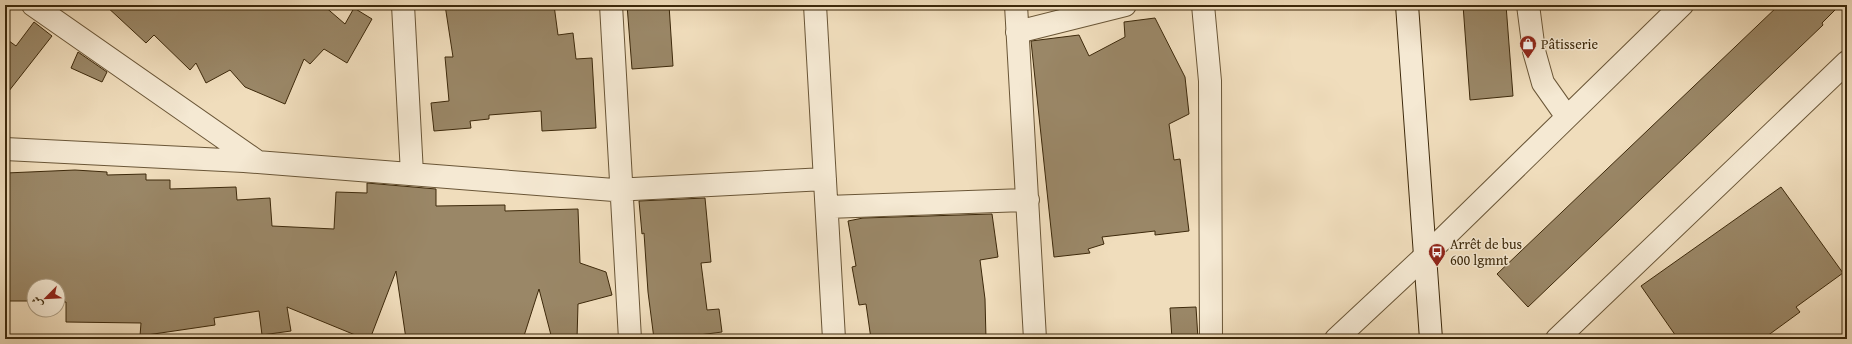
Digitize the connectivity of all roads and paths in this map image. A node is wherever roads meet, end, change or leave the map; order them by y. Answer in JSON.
{"nodes":[{"id":1,"x":33,"y":5,"type":"edge"},
{"id":2,"x":611,"y":5,"type":"edge"},
{"id":3,"x":815,"y":5,"type":"edge"},
{"id":4,"x":1016,"y":5,"type":"edge"},
{"id":5,"x":1126,"y":5,"type":"edge"},
{"id":6,"x":1204,"y":5,"type":"edge"},
{"id":7,"x":1406,"y":5,"type":"edge"},
{"id":8,"x":1528,"y":5,"type":"edge"},
{"id":9,"x":1682,"y":5,"type":"edge"},
{"id":10,"x":400,"y":8,"type":"edge"},
{"id":11,"x":1017,"y":32,"type":"junction"},
{"id":12,"x":1847,"y":62,"type":"edge"},
{"id":13,"x":1567,"y":117,"type":"junction"},
{"id":14,"x":5,"y":149,"type":"edge"},
{"id":15,"x":258,"y":162,"type":"junction"},
{"id":16,"x":412,"y":174,"type":"junction"},
{"id":17,"x":825,"y":178,"type":"junction"},
{"id":18,"x":622,"y":190,"type":"junction"},
{"id":19,"x":1028,"y":200,"type":"junction"},
{"id":20,"x":827,"y":207,"type":"junction"},
{"id":21,"x":1425,"y":256,"type":"junction"},
{"id":22,"x":630,"y":339,"type":"edge"},
{"id":23,"x":834,"y":339,"type":"edge"},
{"id":24,"x":1035,"y":339,"type":"edge"},
{"id":25,"x":1211,"y":339,"type":"edge"},
{"id":26,"x":1336,"y":339,"type":"edge"},
{"id":27,"x":1431,"y":339,"type":"edge"},
{"id":28,"x":1558,"y":339,"type":"edge"}],
"edges":[{"from":1,"to":15,"type":"street"},
{"from":2,"to":18,"type":"street"},
{"from":3,"to":17,"type":"street"},
{"from":4,"to":11,"type":"street"},
{"from":5,"to":11,"type":"street"},
{"from":6,"to":25,"type":"street"},
{"from":7,"to":21,"type":"street"},
{"from":8,"to":13,"type":"street"},
{"from":9,"to":13,"type":"street"},
{"from":10,"to":16,"type":"street"},
{"from":11,"to":19,"type":"street"},
{"from":12,"to":28,"type":"street"},
{"from":13,"to":21,"type":"street"},
{"from":14,"to":15,"type":"street"},
{"from":15,"to":16,"type":"street"},
{"from":16,"to":18,"type":"street"},
{"from":17,"to":18,"type":"street"},
{"from":17,"to":20,"type":"street"},
{"from":18,"to":22,"type":"street"},
{"from":19,"to":20,"type":"street"},
{"from":19,"to":24,"type":"street"},
{"from":20,"to":23,"type":"street"},
{"from":21,"to":26,"type":"street"},
{"from":21,"to":27,"type":"street"}]}
